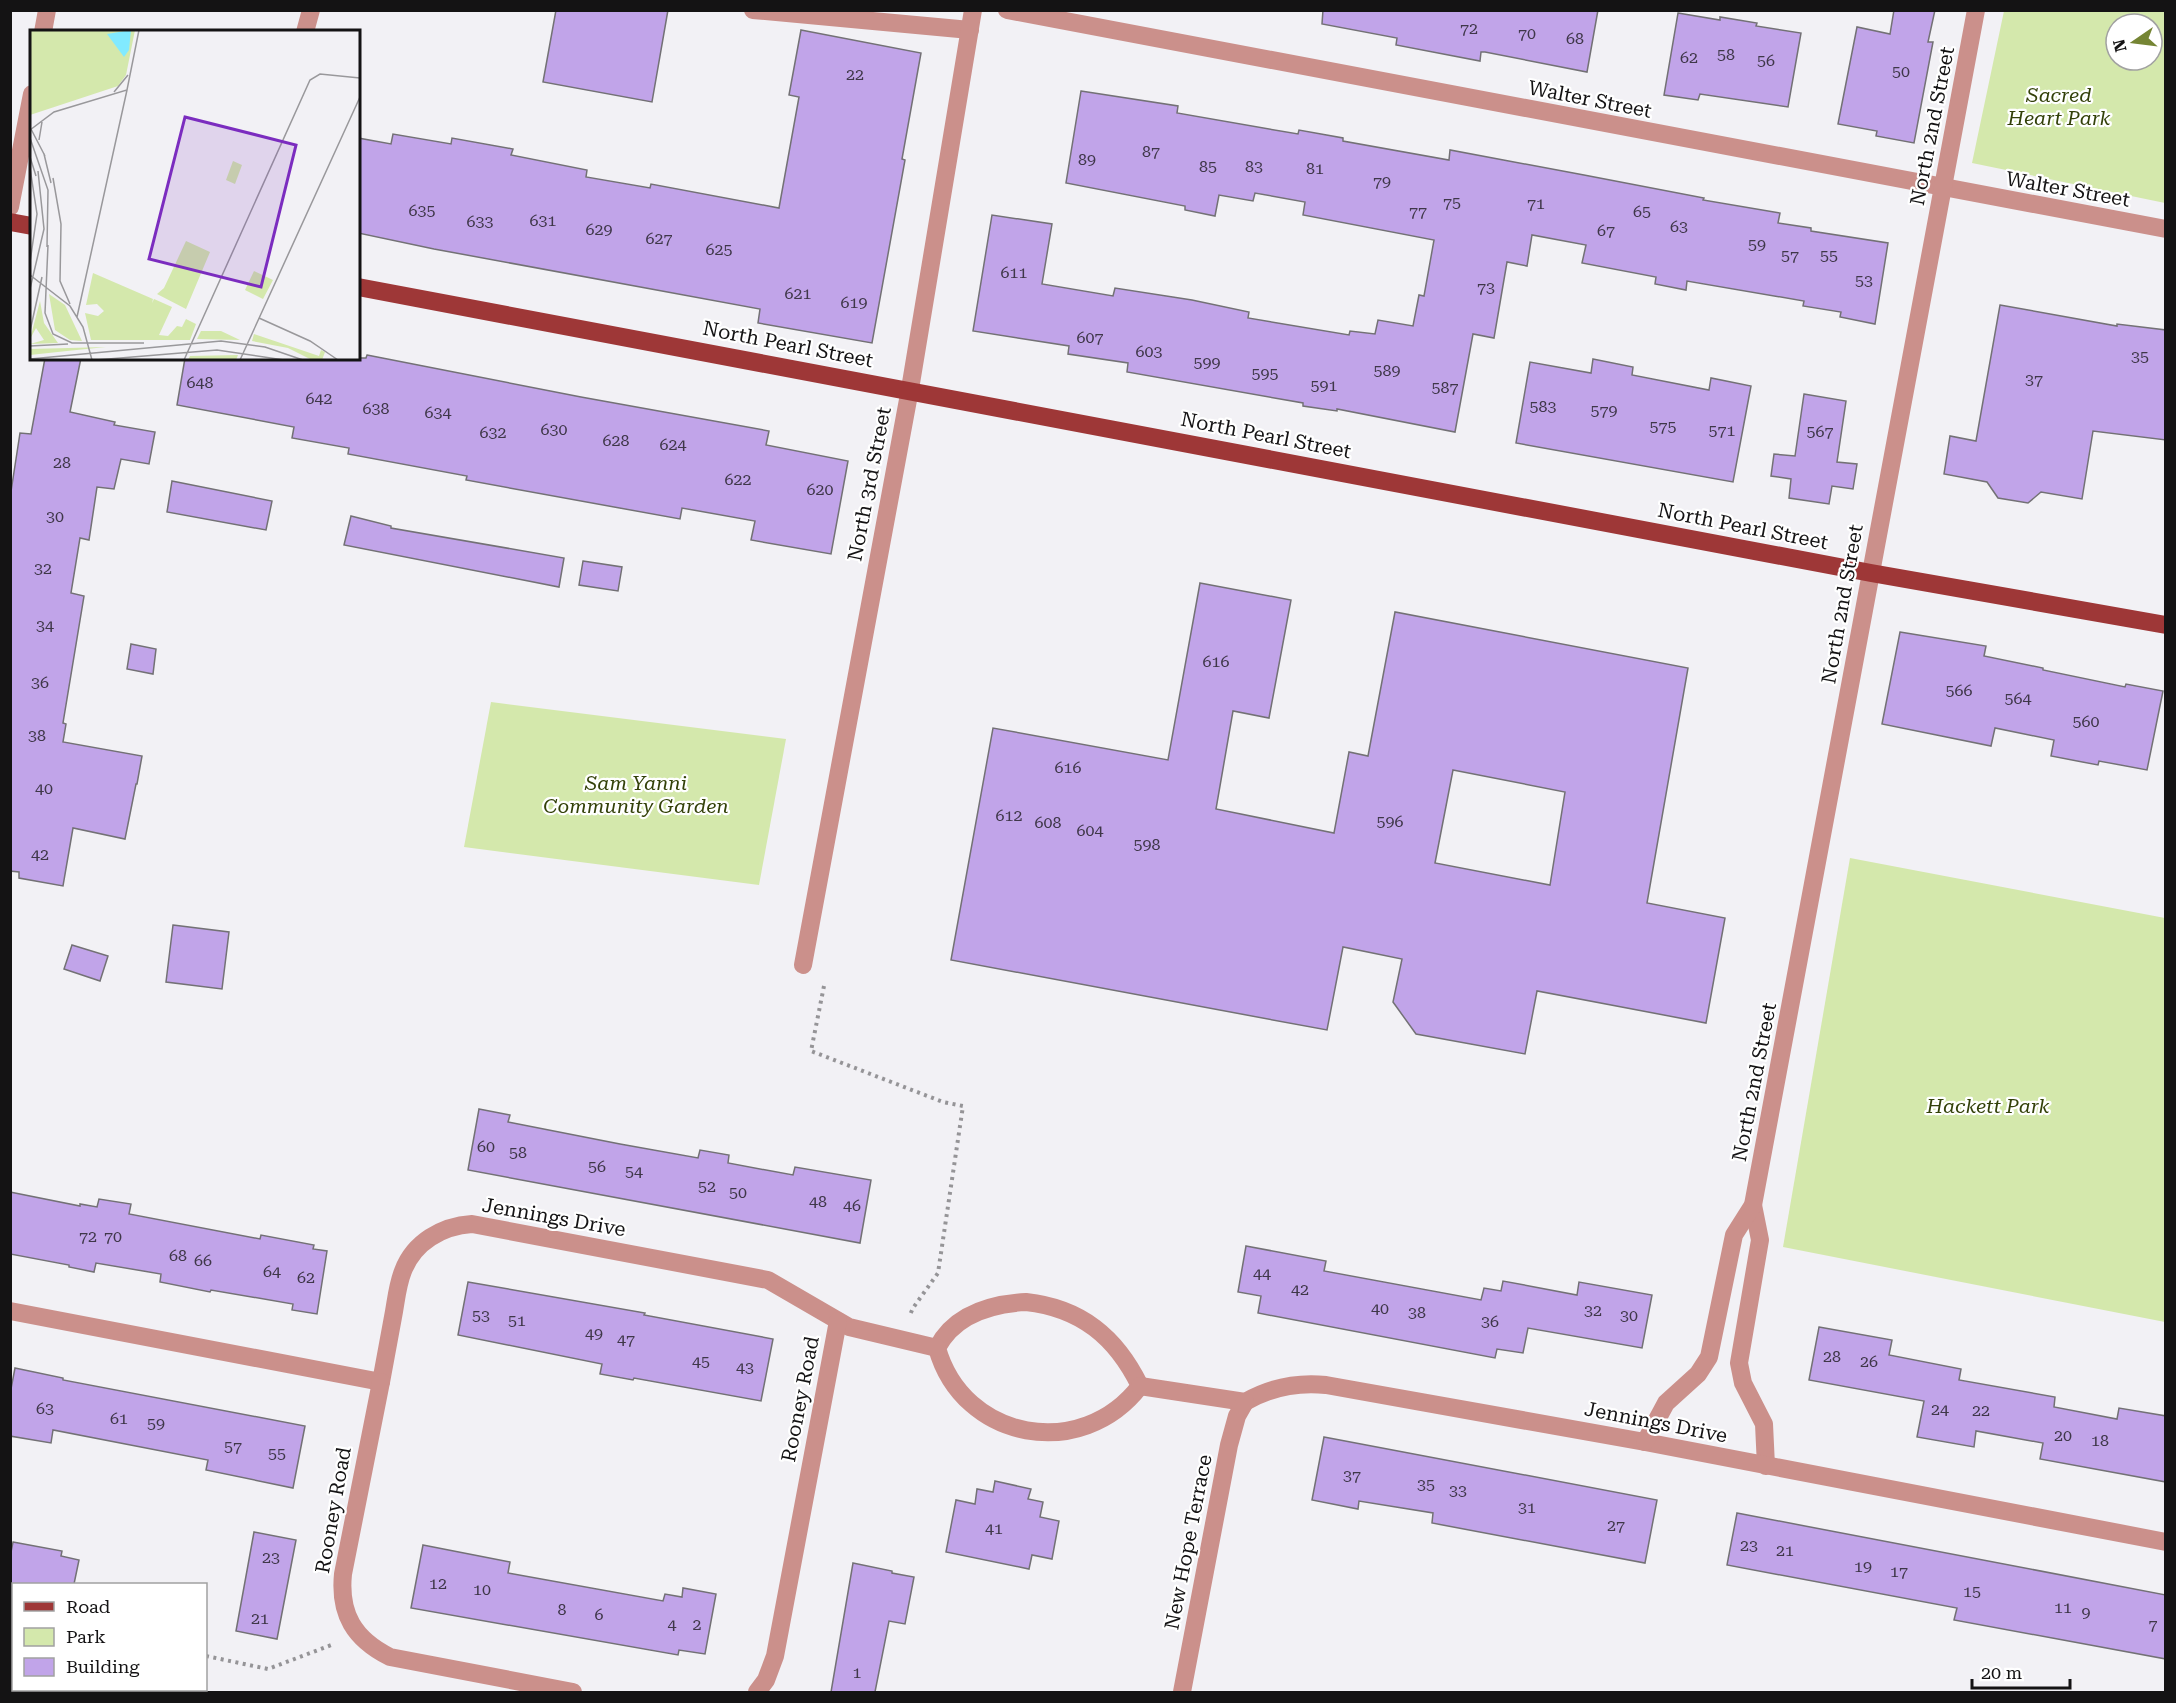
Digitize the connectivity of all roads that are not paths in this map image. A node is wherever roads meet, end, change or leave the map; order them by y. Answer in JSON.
{"nodes":[{"id":1,"x":47,"y":10,"type":"edge"},
{"id":2,"x":311,"y":10,"type":"edge"},
{"id":3,"x":753,"y":10,"type":"edge"},
{"id":4,"x":973,"y":10,"type":"edge"},
{"id":5,"x":1007,"y":10,"type":"edge"},
{"id":6,"x":1976,"y":10,"type":"edge"},
{"id":7,"x":43,"y":30,"type":"edge"},
{"id":8,"x":305,"y":30,"type":"edge"},
{"id":9,"x":970,"y":30,"type":"junction"},
{"id":10,"x":30,"y":104,"type":"edge"},
{"id":11,"x":1943,"y":189,"type":"junction"},
{"id":12,"x":10,"y":207,"type":"edge"},
{"id":13,"x":10,"y":222,"type":"edge"},
{"id":14,"x":30,"y":226,"type":"edge"},
{"id":15,"x":2166,"y":230,"type":"edge"},
{"id":16,"x":360,"y":287,"type":"edge"},
{"id":17,"x":910,"y":389,"type":"junction"},
{"id":18,"x":1871,"y":573,"type":"junction"},
{"id":19,"x":2166,"y":625,"type":"edge"},
{"id":20,"x":803,"y":965,"type":"dead end"},
{"id":21,"x":1753,"y":1205,"type":"junction"},
{"id":22,"x":10,"y":1311,"type":"edge"},
{"id":23,"x":838,"y":1321,"type":"junction"},
{"id":24,"x":937,"y":1348,"type":"junction"},
{"id":25,"x":381,"y":1382,"type":"junction"},
{"id":26,"x":1140,"y":1386,"type":"junction"},
{"id":27,"x":1245,"y":1402,"type":"junction"},
{"id":28,"x":1646,"y":1442,"type":"junction"},
{"id":29,"x":1766,"y":1466,"type":"junction"},
{"id":30,"x":2166,"y":1542,"type":"edge"},
{"id":31,"x":573,"y":1692,"type":"edge"},
{"id":32,"x":757,"y":1692,"type":"edge"},
{"id":33,"x":1182,"y":1692,"type":"edge"}],
"edges":[{"from":1,"to":7,"type":"street"},
{"from":2,"to":8,"type":"street"},
{"from":3,"to":9,"type":"street"},
{"from":4,"to":9,"type":"street","name":"North 3rd Street"},
{"from":5,"to":11,"type":"street","name":"Walter Street"},
{"from":6,"to":11,"type":"street","name":"North 2nd Street"},
{"from":9,"to":17,"type":"street","name":"North 3rd Street"},
{"from":10,"to":12,"type":"street"},
{"from":11,"to":15,"type":"street","name":"Walter Street"},
{"from":11,"to":18,"type":"street","name":"North 2nd Street"},
{"from":13,"to":14,"type":"main road"},
{"from":16,"to":17,"type":"main road","name":"North Pearl Street"},
{"from":17,"to":18,"type":"main road","name":"North Pearl Street"},
{"from":17,"to":20,"type":"street","name":"North 3rd Street"},
{"from":18,"to":19,"type":"main road","name":"North Pearl Street"},
{"from":18,"to":21,"type":"street","name":"North 2nd Street"},
{"from":21,"to":28,"type":"street","name":"North 2nd Street"},
{"from":21,"to":29,"type":"street","name":"North 2nd Street"},
{"from":22,"to":25,"type":"street"},
{"from":23,"to":24,"type":"street","name":"Jennings Drive"},
{"from":23,"to":25,"type":"street","name":"Jennings Drive"},
{"from":23,"to":32,"type":"street","name":"Rooney Road"},
{"from":24,"to":26,"type":"street"},
{"from":24,"to":26,"type":"street"},
{"from":25,"to":31,"type":"street","name":"Rooney Road"},
{"from":26,"to":27,"type":"street"},
{"from":27,"to":28,"type":"street","name":"Jennings Drive"},
{"from":27,"to":33,"type":"street","name":"New Hope Terrace"},
{"from":28,"to":29,"type":"street","name":"Jennings Drive"},
{"from":29,"to":30,"type":"street","name":"Jennings Drive"}]}
